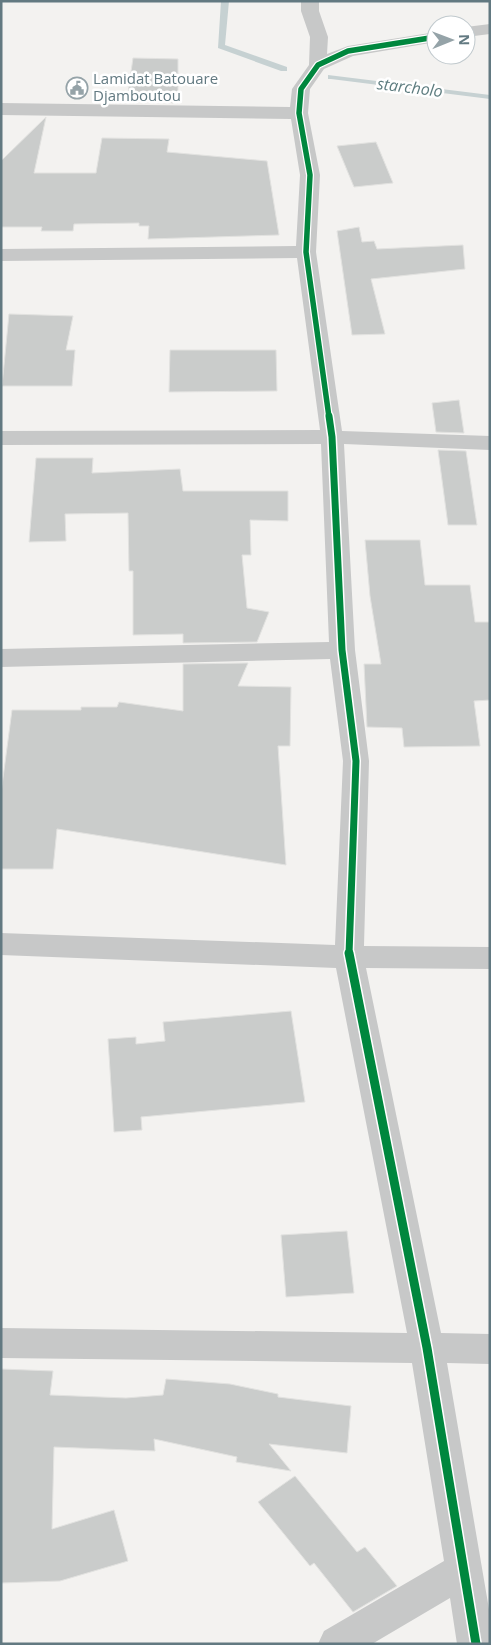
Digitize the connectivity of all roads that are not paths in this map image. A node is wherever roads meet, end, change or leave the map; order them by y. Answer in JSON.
{"nodes":[{"id":1,"x":310,"y":1,"type":"edge"},
{"id":2,"x":490,"y":29,"type":"edge"},
{"id":3,"x":476,"y":31,"type":"edge"},
{"id":4,"x":426,"y":39,"type":"edge"},
{"id":5,"x":318,"y":65,"type":"junction"},
{"id":6,"x":300,"y":101,"type":"junction"},
{"id":7,"x":1,"y":108,"type":"edge"},
{"id":8,"x":306,"y":252,"type":"junction"},
{"id":9,"x":1,"y":255,"type":"edge"},
{"id":10,"x":1,"y":438,"type":"edge"},
{"id":11,"x":332,"y":438,"type":"junction"},
{"id":12,"x":490,"y":443,"type":"edge"},
{"id":13,"x":342,"y":650,"type":"junction"},
{"id":14,"x":1,"y":658,"type":"edge"},
{"id":15,"x":1,"y":944,"type":"edge"},
{"id":16,"x":349,"y":957,"type":"junction"},
{"id":17,"x":490,"y":958,"type":"edge"},
{"id":18,"x":1,"y":1343,"type":"edge"},
{"id":19,"x":427,"y":1348,"type":"junction"},
{"id":20,"x":490,"y":1349,"type":"edge"},
{"id":21,"x":464,"y":1569,"type":"junction"},
{"id":22,"x":337,"y":1644,"type":"edge"},
{"id":23,"x":476,"y":1644,"type":"edge"}],
"edges":[{"from":1,"to":5,"type":"street"},
{"from":2,"to":3,"type":"street"},
{"from":4,"to":5,"type":"street"},
{"from":5,"to":6,"type":"street"},
{"from":6,"to":7,"type":"street"},
{"from":6,"to":8,"type":"street"},
{"from":8,"to":9,"type":"street"},
{"from":8,"to":11,"type":"street"},
{"from":10,"to":11,"type":"street"},
{"from":11,"to":12,"type":"street"},
{"from":11,"to":13,"type":"street"},
{"from":13,"to":14,"type":"street"},
{"from":13,"to":16,"type":"street"},
{"from":15,"to":16,"type":"street"},
{"from":16,"to":17,"type":"street"},
{"from":16,"to":19,"type":"street"},
{"from":18,"to":19,"type":"street"},
{"from":19,"to":20,"type":"street"},
{"from":19,"to":21,"type":"street"},
{"from":21,"to":22,"type":"street"},
{"from":21,"to":23,"type":"street"}]}
